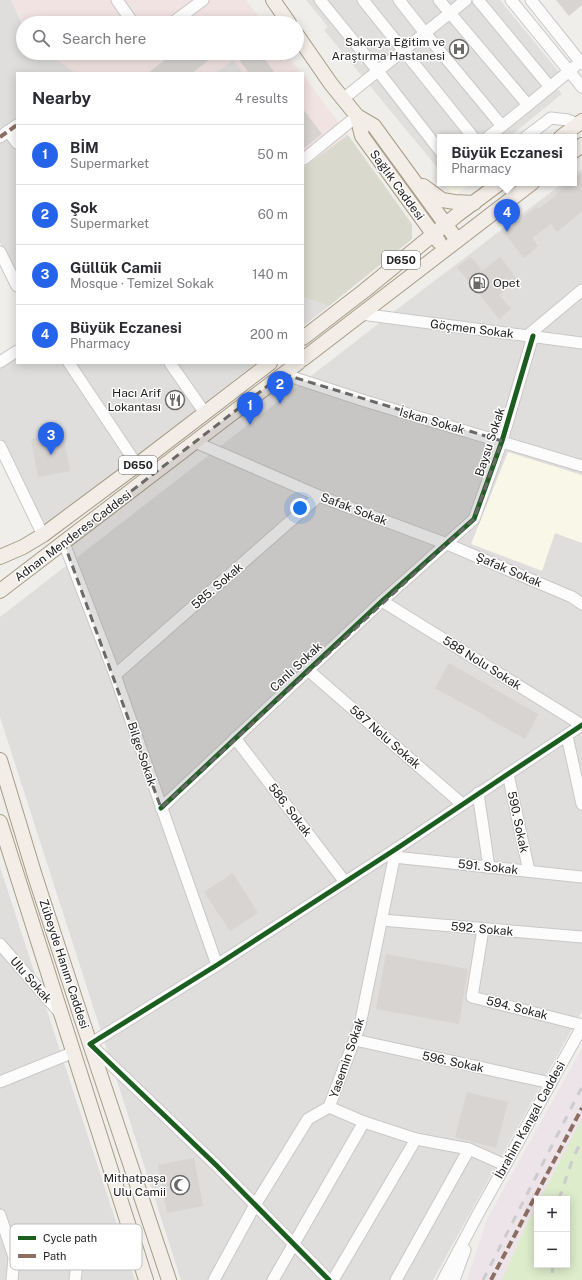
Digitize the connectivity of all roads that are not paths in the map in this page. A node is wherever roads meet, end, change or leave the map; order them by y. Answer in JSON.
{"nodes":[{"id":1,"x":117,"y":0,"type":"edge"},
{"id":2,"x":203,"y":0,"type":"edge"},
{"id":3,"x":273,"y":0,"type":"edge"},
{"id":4,"x":320,"y":0,"type":"edge"},
{"id":5,"x":363,"y":0,"type":"edge"},
{"id":6,"x":398,"y":0,"type":"edge"},
{"id":7,"x":439,"y":0,"type":"edge"},
{"id":8,"x":466,"y":0,"type":"edge"},
{"id":9,"x":478,"y":0,"type":"edge"},
{"id":10,"x":511,"y":0,"type":"edge"},
{"id":11,"x":531,"y":0,"type":"edge"},
{"id":12,"x":449,"y":13,"type":"junction"},
{"id":13,"x":128,"y":16,"type":"edge"},
{"id":14,"x":181,"y":16,"type":"edge"},
{"id":15,"x":284,"y":16,"type":"edge"},
{"id":16,"x":424,"y":33,"type":"junction"},
{"id":17,"x":304,"y":45,"type":"edge"},
{"id":18,"x":403,"y":51,"type":"junction"},
{"id":19,"x":581,"y":61,"type":"edge"},
{"id":20,"x":378,"y":71,"type":"junction"},
{"id":21,"x":569,"y":72,"type":"junction"},
{"id":22,"x":550,"y":87,"type":"junction"},
{"id":23,"x":582,"y":87,"type":"edge"},
{"id":24,"x":343,"y":99,"type":"junction"},
{"id":25,"x":528,"y":105,"type":"junction"},
{"id":26,"x":357,"y":116,"type":"junction"},
{"id":27,"x":580,"y":123,"type":"edge"},
{"id":28,"x":502,"y":126,"type":"junction"},
{"id":29,"x":8,"y":131,"type":"edge"},
{"id":30,"x":470,"y":134,"type":"edge"},
{"id":31,"x":492,"y":134,"type":"edge"},
{"id":32,"x":530,"y":134,"type":"edge"},
{"id":33,"x":565,"y":134,"type":"edge"},
{"id":34,"x":16,"y":142,"type":"edge"},
{"id":35,"x":437,"y":147,"type":"edge"},
{"id":36,"x":304,"y":159,"type":"edge"},
{"id":37,"x":412,"y":178,"type":"junction"},
{"id":38,"x":528,"y":186,"type":"edge"},
{"id":39,"x":488,"y":188,"type":"edge"},
{"id":40,"x":474,"y":203,"type":"junction"},
{"id":41,"x":411,"y":204,"type":"junction"},
{"id":42,"x":446,"y":226,"type":"junction"},
{"id":43,"x":433,"y":235,"type":"junction"},
{"id":44,"x":457,"y":240,"type":"junction"},
{"id":45,"x":445,"y":250,"type":"junction"},
{"id":46,"x":0,"y":252,"type":"edge"},
{"id":47,"x":402,"y":260,"type":"junction"},
{"id":48,"x":16,"y":284,"type":"edge"},
{"id":49,"x":582,"y":290,"type":"edge"},
{"id":50,"x":361,"y":314,"type":"junction"},
{"id":51,"x":530,"y":336,"type":"junction"},
{"id":52,"x":304,"y":337,"type":"edge"},
{"id":53,"x":582,"y":344,"type":"edge"},
{"id":54,"x":16,"y":352,"type":"edge"},
{"id":55,"x":304,"y":358,"type":"edge"},
{"id":56,"x":0,"y":362,"type":"edge"},
{"id":57,"x":70,"y":364,"type":"edge"},
{"id":58,"x":171,"y":364,"type":"edge"},
{"id":59,"x":268,"y":364,"type":"edge"},
{"id":60,"x":297,"y":364,"type":"edge"},
{"id":61,"x":284,"y":374,"type":"junction"},
{"id":62,"x":205,"y":413,"type":"junction"},
{"id":63,"x":502,"y":441,"type":"junction"},
{"id":64,"x":195,"y":442,"type":"junction"},
{"id":65,"x":0,"y":446,"type":"edge"},
{"id":66,"x":137,"y":466,"type":"junction"},
{"id":67,"x":582,"y":466,"type":"edge"},
{"id":68,"x":319,"y":496,"type":"junction"},
{"id":69,"x":42,"y":535,"type":"junction"},
{"id":70,"x":64,"y":543,"type":"junction"},
{"id":71,"x":447,"y":544,"type":"junction"},
{"id":72,"x":0,"y":557,"type":"edge"},
{"id":73,"x":0,"y":591,"type":"edge"},
{"id":74,"x":577,"y":599,"type":"edge"},
{"id":75,"x":382,"y":600,"type":"junction"},
{"id":76,"x":582,"y":604,"type":"edge"},
{"id":77,"x":308,"y":670,"type":"junction"},
{"id":78,"x":115,"y":675,"type":"junction"},
{"id":79,"x":582,"y":725,"type":"edge"},
{"id":80,"x":567,"y":736,"type":"junction"},
{"id":81,"x":235,"y":738,"type":"junction"},
{"id":82,"x":0,"y":760,"type":"edge"},
{"id":83,"x":508,"y":774,"type":"junction"},
{"id":84,"x":478,"y":794,"type":"junction"},
{"id":85,"x":462,"y":804,"type":"junction"},
{"id":86,"x":582,"y":804,"type":"edge"},
{"id":87,"x":161,"y":808,"type":"junction"},
{"id":88,"x":0,"y":822,"type":"edge"},
{"id":89,"x":0,"y":841,"type":"edge"},
{"id":90,"x":10,"y":853,"type":"junction"},
{"id":91,"x":395,"y":853,"type":"junction"},
{"id":92,"x":489,"y":867,"type":"junction"},
{"id":93,"x":529,"y":871,"type":"junction"},
{"id":94,"x":582,"y":877,"type":"edge"},
{"id":95,"x":345,"y":882,"type":"junction"},
{"id":96,"x":382,"y":920,"type":"junction"},
{"id":97,"x":483,"y":929,"type":"junction"},
{"id":98,"x":582,"y":937,"type":"edge"},
{"id":99,"x":0,"y":944,"type":"edge"},
{"id":100,"x":217,"y":965,"type":"junction"},
{"id":101,"x":62,"y":1017,"type":"junction"},
{"id":102,"x":582,"y":1026,"type":"edge"},
{"id":103,"x":355,"y":1040,"type":"junction"},
{"id":104,"x":90,"y":1044,"type":"junction"},
{"id":105,"x":74,"y":1052,"type":"junction"},
{"id":106,"x":0,"y":1082,"type":"edge"},
{"id":107,"x":551,"y":1083,"type":"junction"},
{"id":108,"x":330,"y":1107,"type":"junction"},
{"id":109,"x":364,"y":1122,"type":"junction"},
{"id":110,"x":416,"y":1139,"type":"junction"},
{"id":111,"x":469,"y":1149,"type":"junction"},
{"id":112,"x":505,"y":1166,"type":"junction"},
{"id":113,"x":255,"y":1205,"type":"junction"},
{"id":114,"x":478,"y":1214,"type":"junction"},
{"id":115,"x":0,"y":1215,"type":"edge"},
{"id":116,"x":128,"y":1224,"type":"edge"},
{"id":117,"x":2,"y":1230,"type":"edge"},
{"id":118,"x":293,"y":1243,"type":"junction"},
{"id":119,"x":10,"y":1248,"type":"edge"},
{"id":120,"x":142,"y":1267,"type":"edge"},
{"id":121,"x":13,"y":1270,"type":"edge"},
{"id":122,"x":76,"y":1270,"type":"edge"},
{"id":123,"x":12,"y":1280,"type":"edge"},
{"id":124,"x":75,"y":1280,"type":"edge"},
{"id":125,"x":146,"y":1280,"type":"edge"},
{"id":126,"x":169,"y":1280,"type":"edge"},
{"id":127,"x":214,"y":1280,"type":"edge"},
{"id":128,"x":273,"y":1280,"type":"edge"},
{"id":129,"x":329,"y":1280,"type":"edge"},
{"id":130,"x":333,"y":1280,"type":"edge"},
{"id":131,"x":396,"y":1280,"type":"edge"},
{"id":132,"x":443,"y":1280,"type":"edge"},
{"id":133,"x":454,"y":1280,"type":"edge"}],
"edges":[{"from":1,"to":13,"type":"street"},
{"from":2,"to":14,"type":"street"},
{"from":3,"to":15,"type":"main road"},
{"from":4,"to":20,"type":"street"},
{"from":5,"to":18,"type":"street"},
{"from":6,"to":16,"type":"street"},
{"from":7,"to":12,"type":"street"},
{"from":8,"to":12,"type":"street"},
{"from":9,"to":22,"type":"street"},
{"from":10,"to":21,"type":"street"},
{"from":11,"to":19,"type":"street"},
{"from":12,"to":16,"type":"street"},
{"from":12,"to":25,"type":"street"},
{"from":16,"to":18,"type":"street"},
{"from":16,"to":28,"type":"street"},
{"from":17,"to":24,"type":"main road","name":"Sağlık Caddesi"},
{"from":18,"to":20,"type":"street"},
{"from":18,"to":30,"type":"street"},
{"from":19,"to":21,"type":"street"},
{"from":20,"to":24,"type":"street"},
{"from":20,"to":35,"type":"street"},
{"from":21,"to":22,"type":"street"},
{"from":21,"to":23,"type":"street"},
{"from":22,"to":25,"type":"street"},
{"from":24,"to":26,"type":"main road","name":"Sağlık Caddesi"},
{"from":25,"to":28,"type":"street"},
{"from":26,"to":36,"type":"street"},
{"from":26,"to":37,"type":"main road","name":"Sağlık Caddesi"},
{"from":26,"to":41,"type":"main road","name":"Sağlık Caddesi"},
{"from":27,"to":32,"type":"street"},
{"from":27,"to":33,"type":"main road"},
{"from":28,"to":31,"type":"street"},
{"from":29,"to":34,"type":"street"},
{"from":37,"to":40,"type":"main road"},
{"from":37,"to":42,"type":"main road","name":"Sağlık Caddesi"},
{"from":38,"to":44,"type":"main road"},
{"from":39,"to":40,"type":"main road","number":"D650"},
{"from":40,"to":42,"type":"main road","number":"D650"},
{"from":41,"to":43,"type":"main road","name":"Sağlık Caddesi"},
{"from":41,"to":47,"type":"main road"},
{"from":42,"to":43,"type":"main road","number":"D650"},
{"from":42,"to":44,"type":"main road","name":"Sağlık Caddesi"},
{"from":43,"to":45,"type":"main road","name":"Sağlık Caddesi"},
{"from":43,"to":47,"type":"main road","number":"D650"},
{"from":44,"to":45,"type":"main road"},
{"from":45,"to":50,"type":"main road"},
{"from":46,"to":48,"type":"street"},
{"from":47,"to":52,"type":"main road","number":"D650"},
{"from":49,"to":51,"type":"street"},
{"from":50,"to":51,"type":"street","name":"Göçmen Sokak"},
{"from":50,"to":55,"type":"main road"},
{"from":51,"to":53,"type":"street","name":"Göçmen Sokak"},
{"from":51,"to":63,"type":"street","name":"Baysu Sokak"},
{"from":54,"to":56,"type":"street"},
{"from":57,"to":66,"type":"street"},
{"from":58,"to":62,"type":"street"},
{"from":59,"to":62,"type":"main road","name":"Adnan Menderes Caddesi","number":"D650"},
{"from":60,"to":61,"type":"main road","name":"Adnan Menderes Caddesi"},
{"from":61,"to":63,"type":"street","name":"İskan Sokak"},
{"from":61,"to":64,"type":"main road","name":"Adnan Menderes Caddesi"},
{"from":62,"to":66,"type":"main road","name":"Adnan Menderes Caddesi","number":"D650"},
{"from":63,"to":67,"type":"street","name":"İskan Sokak"},
{"from":63,"to":71,"type":"street","name":"Baysu Sokak"},
{"from":64,"to":68,"type":"street","name":"Safak Sokak"},
{"from":64,"to":70,"type":"main road","name":"Adnan Menderes Caddesi"},
{"from":65,"to":69,"type":"street"},
{"from":66,"to":69,"type":"main road","name":"Adnan Menderes Caddesi","number":"D650"},
{"from":68,"to":71,"type":"street","name":"Safak Sokak"},
{"from":68,"to":78,"type":"street","name":"585. Sokak"},
{"from":69,"to":72,"type":"main road","name":"Adnan Menderes Caddesi","number":"D650"},
{"from":70,"to":73,"type":"main road","name":"Adnan Menderes Caddesi"},
{"from":70,"to":78,"type":"street","name":"Bilge Sokak"},
{"from":71,"to":74,"type":"street","name":"Şafak Sokak"},
{"from":71,"to":75,"type":"street","name":"Canlı Sokak"},
{"from":74,"to":76,"type":"street","name":"Şafak Sokak"},
{"from":75,"to":77,"type":"street","name":"Canlı Sokak"},
{"from":75,"to":79,"type":"street","name":"588 Nolu Sokak"},
{"from":77,"to":81,"type":"street","name":"Canlı Sokak"},
{"from":77,"to":85,"type":"street","name":"587 Nolu Sokak"},
{"from":78,"to":87,"type":"street","name":"Bilge Sokak"},
{"from":79,"to":80,"type":"street"},
{"from":80,"to":83,"type":"street"},
{"from":80,"to":86,"type":"street"},
{"from":81,"to":87,"type":"street","name":"Canlı Sokak"},
{"from":81,"to":95,"type":"street","name":"586. Sokak"},
{"from":82,"to":104,"type":"main road","name":"Zübeyde Hanım Caddesi"},
{"from":83,"to":84,"type":"street"},
{"from":83,"to":93,"type":"street","name":"590. Sokak"},
{"from":84,"to":85,"type":"street"},
{"from":84,"to":92,"type":"street"},
{"from":85,"to":91,"type":"street"},
{"from":87,"to":100,"type":"street","name":"Bilge Sokak"},
{"from":88,"to":90,"type":"main road","name":"Zübeyde Hanım Caddesi"},
{"from":89,"to":90,"type":"street"},
{"from":90,"to":101,"type":"main road","name":"Zübeyde Hanım Caddesi"},
{"from":91,"to":92,"type":"street","name":"591. Sokak"},
{"from":91,"to":95,"type":"street"},
{"from":91,"to":96,"type":"street","name":"Yasemin Sokak"},
{"from":92,"to":93,"type":"street","name":"591. Sokak"},
{"from":93,"to":94,"type":"street","name":"591. Sokak"},
{"from":95,"to":100,"type":"street"},
{"from":96,"to":97,"type":"street","name":"592. Sokak"},
{"from":96,"to":103,"type":"street","name":"Yasemin Sokak"},
{"from":97,"to":98,"type":"street","name":"592. Sokak"},
{"from":97,"to":102,"type":"street","name":"594. Sokak"},
{"from":99,"to":101,"type":"street","name":"Ulu Sokak"},
{"from":100,"to":104,"type":"street"},
{"from":101,"to":105,"type":"main road","name":"Zübeyde Hanım Caddesi"},
{"from":102,"to":107,"type":"street","name":"İbrahim Kangal Caddesi"},
{"from":103,"to":107,"type":"street","name":"596. Sokak"},
{"from":103,"to":108,"type":"street","name":"Yasemin Sokak"},
{"from":104,"to":113,"type":"street"},
{"from":104,"to":126,"type":"main road","name":"Zübeyde Hanım Caddesi"},
{"from":105,"to":106,"type":"street"},
{"from":105,"to":116,"type":"main road","name":"Zübeyde Hanım Caddesi"},
{"from":107,"to":112,"type":"street","name":"İbrahim Kangal Caddesi"},
{"from":108,"to":109,"type":"street"},
{"from":108,"to":113,"type":"street","name":"Yasemin Sokak"},
{"from":109,"to":110,"type":"street"},
{"from":109,"to":118,"type":"street"},
{"from":110,"to":111,"type":"street"},
{"from":110,"to":130,"type":"street"},
{"from":111,"to":112,"type":"street"},
{"from":111,"to":131,"type":"street"},
{"from":112,"to":114,"type":"street","name":"İbrahim Kangal Caddesi"},
{"from":113,"to":118,"type":"street"},
{"from":113,"to":127,"type":"street","name":"Yasemin Sokak"},
{"from":114,"to":132,"type":"street","name":"İbrahim Kangal Caddesi"},
{"from":114,"to":133,"type":"street","name":"İbrahim Kangal Caddesi"},
{"from":115,"to":117,"type":"street"},
{"from":117,"to":119,"type":"street"},
{"from":118,"to":128,"type":"street"},
{"from":118,"to":129,"type":"street"},
{"from":120,"to":125,"type":"main road","name":"Zübeyde Hanım Caddesi"},
{"from":121,"to":123,"type":"street"},
{"from":122,"to":124,"type":"street"}]}
